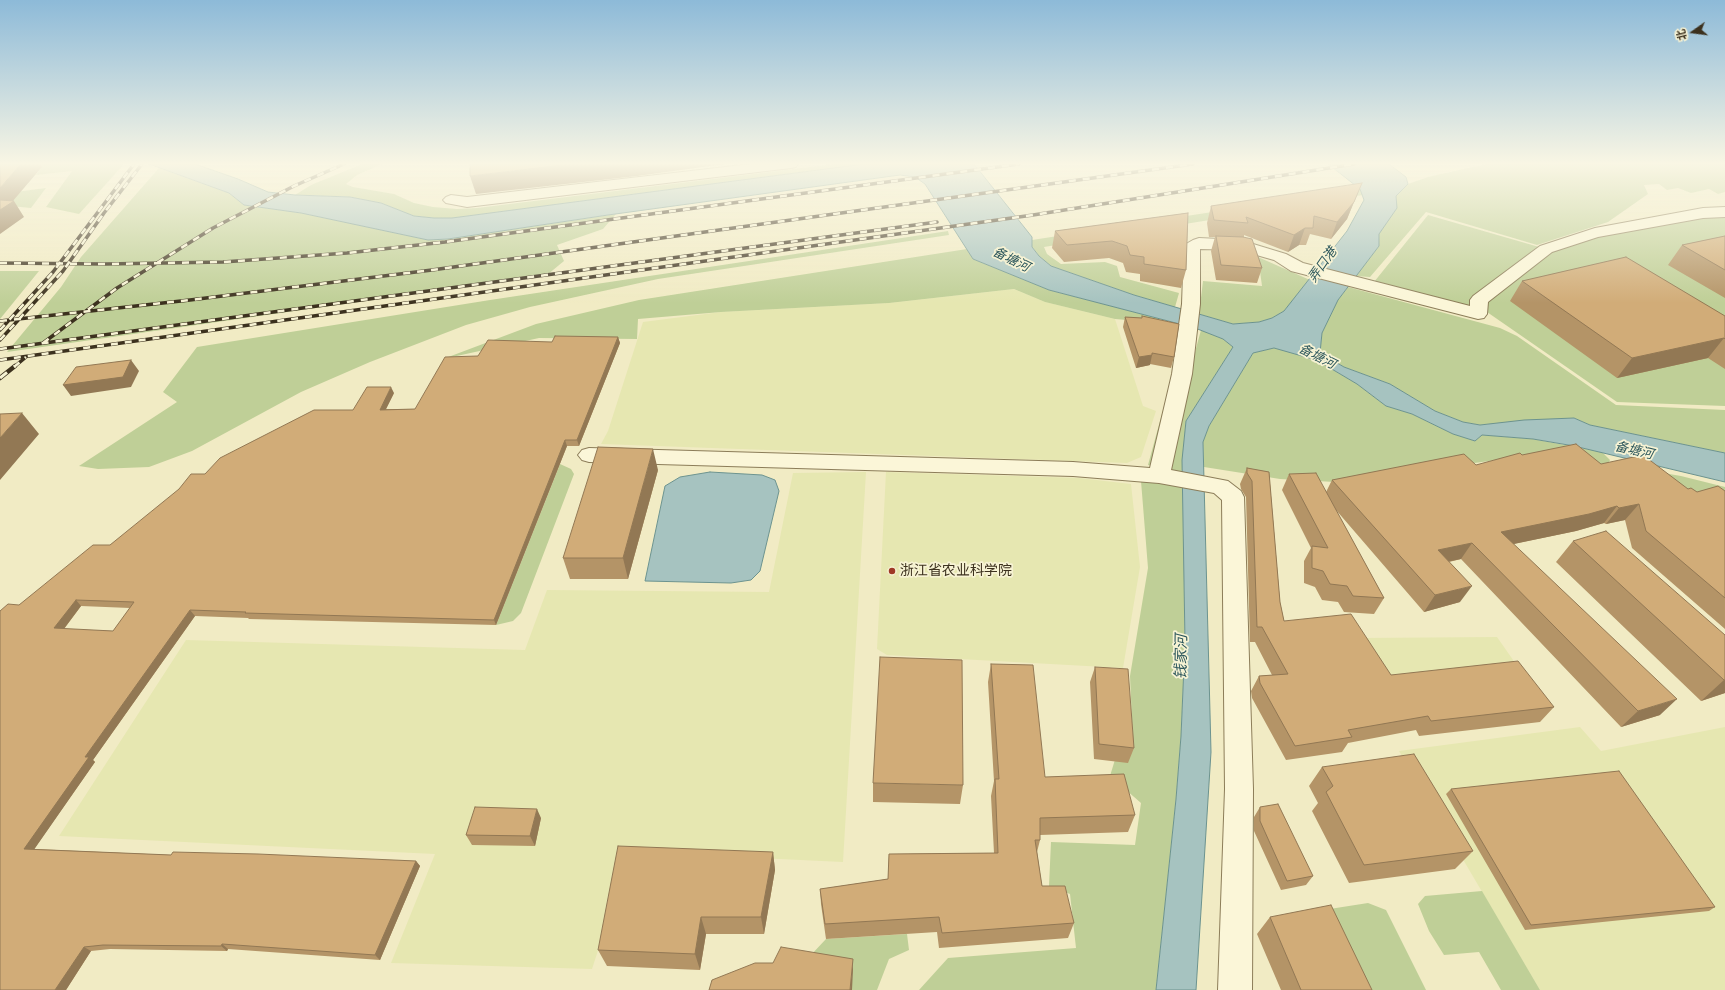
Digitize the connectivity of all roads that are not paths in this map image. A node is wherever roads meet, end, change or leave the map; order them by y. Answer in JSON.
{"nodes":[{"id":1,"x":1708,"y":210,"type":"edge"},
{"id":2,"x":1725,"y":212,"type":"edge"},
{"id":3,"x":1702,"y":213,"type":"junction"},
{"id":4,"x":589,"y":455,"type":"dead end"},
{"id":5,"x":1159,"y":476,"type":"junction"},
{"id":6,"x":1235,"y":990,"type":"edge"}],
"edges":[{"from":1,"to":3,"type":"street"},
{"from":2,"to":3,"type":"street"},
{"from":3,"to":5,"type":"street"},
{"from":4,"to":5,"type":"street"},
{"from":5,"to":6,"type":"street"}]}
